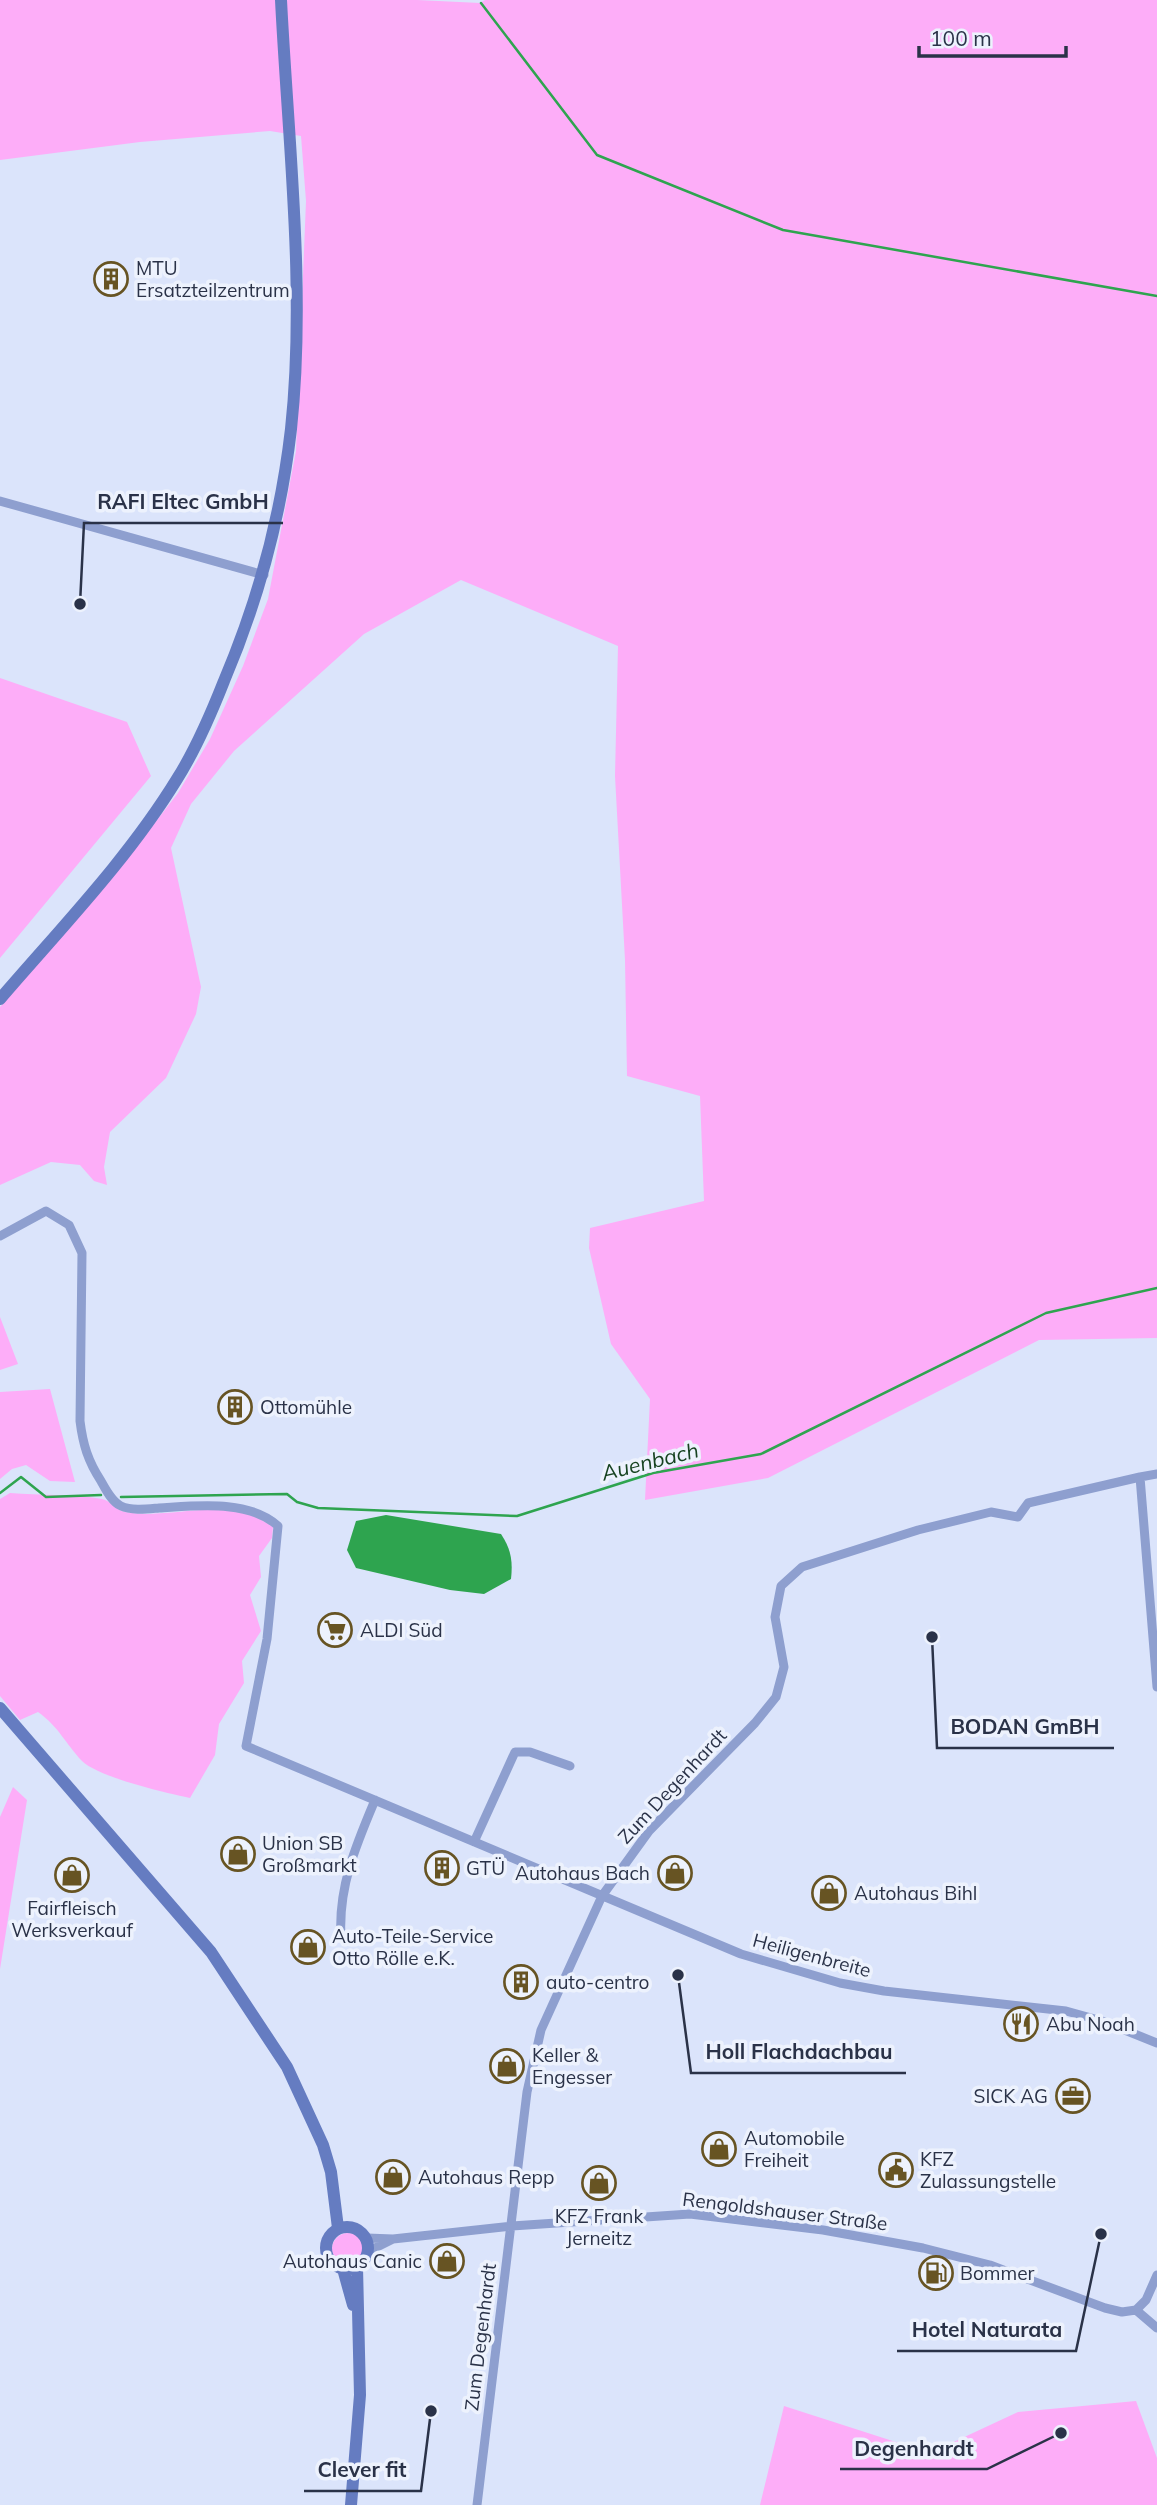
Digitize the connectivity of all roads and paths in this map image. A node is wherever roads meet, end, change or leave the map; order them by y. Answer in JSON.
{"nodes":[{"id":1,"x":281,"y":0,"type":"edge"},
{"id":2,"x":0,"y":500,"type":"edge"},
{"id":3,"x":264,"y":575,"type":"junction"},
{"id":4,"x":0,"y":999,"type":"edge"},
{"id":5,"x":0,"y":1236,"type":"edge"},
{"id":6,"x":1157,"y":1474,"type":"edge"},
{"id":7,"x":1140,"y":1477,"type":"junction"},
{"id":8,"x":1157,"y":1687,"type":"edge"},
{"id":9,"x":0,"y":1708,"type":"edge"},
{"id":10,"x":570,"y":1766,"type":"dead end"},
{"id":11,"x":375,"y":1800,"type":"junction"},
{"id":12,"x":474,"y":1842,"type":"junction"},
{"id":13,"x":602,"y":1896,"type":"junction"},
{"id":14,"x":341,"y":1937,"type":"dead end"},
{"id":15,"x":1157,"y":2043,"type":"edge"},
{"id":16,"x":512,"y":2226,"type":"junction"},
{"id":17,"x":343,"y":2227,"type":"junction"},
{"id":18,"x":368,"y":2245,"type":"junction"},
{"id":19,"x":350,"y":2268,"type":"junction"},
{"id":20,"x":1157,"y":2274,"type":"edge"},
{"id":21,"x":1136,"y":2310,"type":"junction"},
{"id":22,"x":1157,"y":2328,"type":"edge"},
{"id":23,"x":351,"y":2505,"type":"edge"},
{"id":24,"x":477,"y":2505,"type":"edge"}],
"edges":[{"from":1,"to":3,"type":"main road"},
{"from":2,"to":3,"type":"street"},
{"from":3,"to":4,"type":"main road"},
{"from":5,"to":11,"type":"street","name":"Heiligenbreite"},
{"from":6,"to":7,"type":"street"},
{"from":7,"to":8,"type":"street"},
{"from":7,"to":13,"type":"street","name":"Zum Degenhardt"},
{"from":9,"to":17,"type":"main road"},
{"from":10,"to":12,"type":"street"},
{"from":11,"to":12,"type":"street","name":"Heiligenbreite"},
{"from":11,"to":14,"type":"street"},
{"from":12,"to":13,"type":"street","name":"Heiligenbreite"},
{"from":13,"to":15,"type":"street","name":"Heiligenbreite"},
{"from":13,"to":16,"type":"street","name":"Zum Degenhardt"},
{"from":16,"to":18,"type":"street","name":"Rengoldshauser Straße"},
{"from":16,"to":21,"type":"street","name":"Rengoldshauser Straße"},
{"from":16,"to":24,"type":"street","name":"Zum Degenhardt"},
{"from":17,"to":18,"type":"main road"},
{"from":17,"to":19,"type":"main road"},
{"from":18,"to":19,"type":"main road"},
{"from":19,"to":23,"type":"main road"},
{"from":20,"to":21,"type":"street"},
{"from":21,"to":22,"type":"street"}]}
